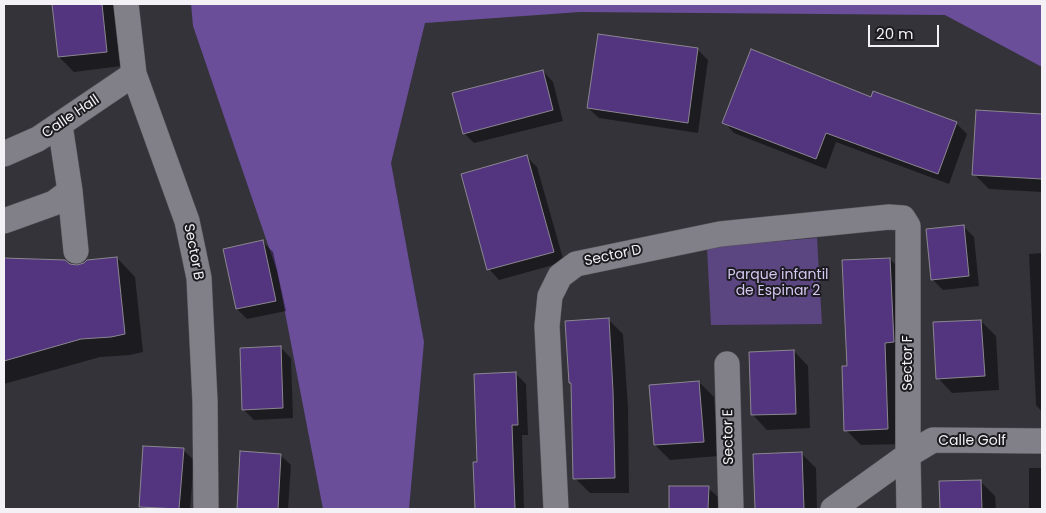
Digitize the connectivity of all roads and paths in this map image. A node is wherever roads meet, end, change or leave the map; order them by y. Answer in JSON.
{"nodes":[{"id":1,"x":126,"y":4,"type":"edge"},
{"id":2,"x":134,"y":74,"type":"junction"},
{"id":3,"x":60,"y":125,"type":"junction"},
{"id":4,"x":4,"y":154,"type":"edge"},
{"id":5,"x":70,"y":191,"type":"junction"},
{"id":6,"x":903,"y":218,"type":"joint"},
{"id":7,"x":4,"y":221,"type":"edge"},
{"id":8,"x":76,"y":251,"type":"dead end"},
{"id":9,"x":727,"y":364,"type":"dead end"},
{"id":10,"x":1042,"y":441,"type":"edge"},
{"id":11,"x":908,"y":455,"type":"junction"},
{"id":12,"x":206,"y":509,"type":"edge"},
{"id":13,"x":556,"y":509,"type":"edge"},
{"id":14,"x":731,"y":509,"type":"edge"},
{"id":15,"x":832,"y":509,"type":"edge"},
{"id":16,"x":909,"y":509,"type":"edge"}],
"edges":[{"from":1,"to":2,"type":"street","name":"Sector B"},
{"from":2,"to":3,"type":"street","name":"Calle Hall"},
{"from":2,"to":12,"type":"street","name":"Sector B"},
{"from":3,"to":4,"type":"street","name":"Calle Hall"},
{"from":3,"to":5,"type":"street"},
{"from":5,"to":7,"type":"street"},
{"from":5,"to":8,"type":"street"},
{"from":6,"to":11,"type":"street","name":"Sector F"},
{"from":6,"to":13,"type":"street","name":"Sector D"},
{"from":9,"to":14,"type":"street","name":"Sector E"},
{"from":10,"to":11,"type":"street","name":"Calle Golf"},
{"from":11,"to":15,"type":"street","name":"Calle Golf"},
{"from":11,"to":16,"type":"street","name":"Sector F"}]}
